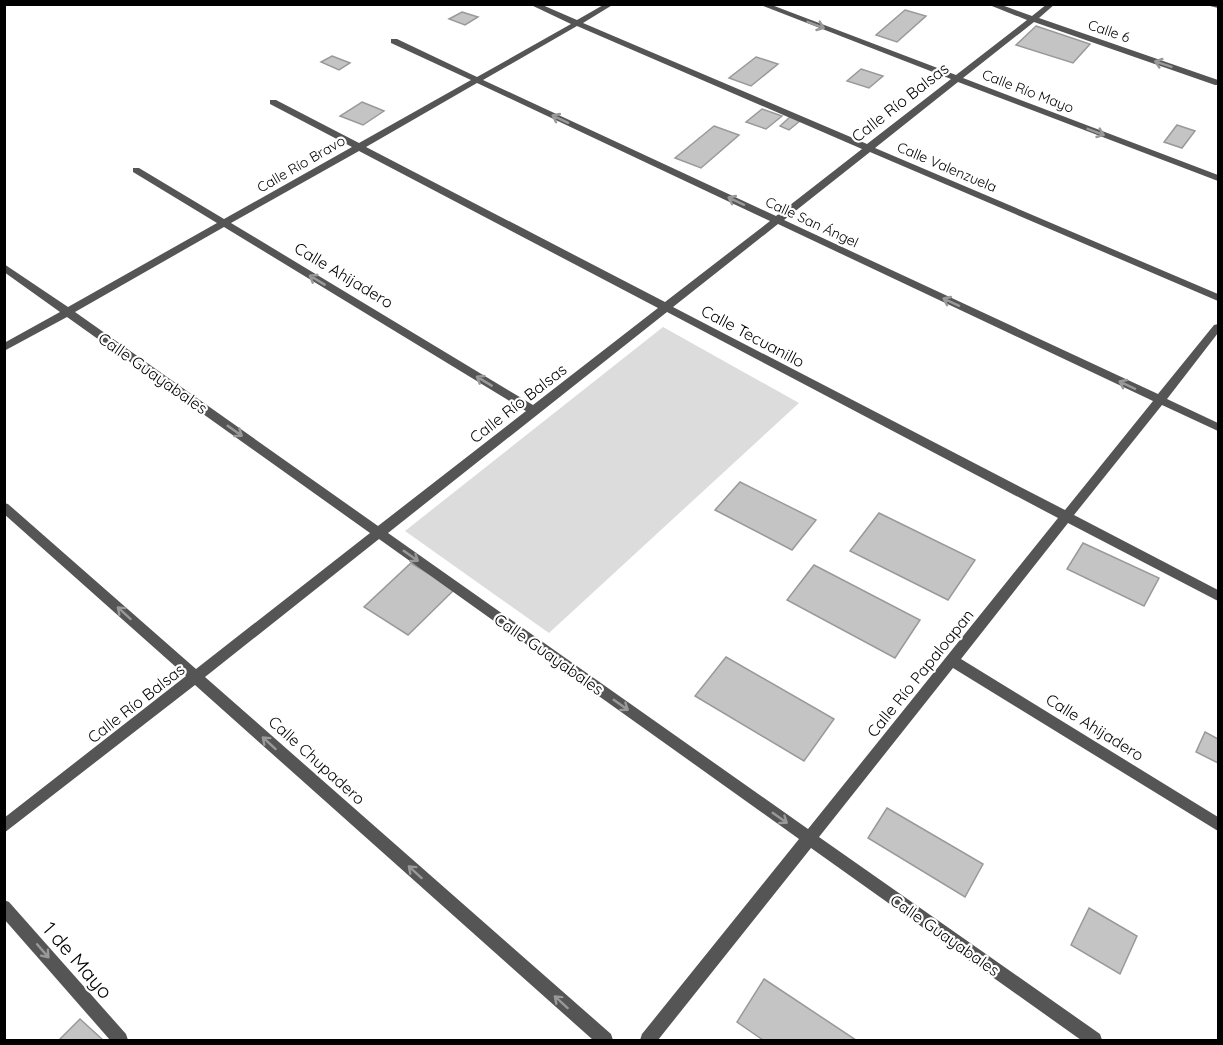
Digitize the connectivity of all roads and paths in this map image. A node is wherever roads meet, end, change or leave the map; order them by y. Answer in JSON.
{"nodes":[{"id":1,"x":532,"y":4,"type":"edge"},
{"id":2,"x":611,"y":4,"type":"edge"},
{"id":3,"x":761,"y":4,"type":"edge"},
{"id":4,"x":990,"y":4,"type":"edge"},
{"id":5,"x":1052,"y":4,"type":"edge"},
{"id":6,"x":1213,"y":4,"type":"edge"},
{"id":7,"x":1218,"y":6,"type":"edge"},
{"id":8,"x":1033,"y":19,"type":"junction"},
{"id":9,"x":578,"y":24,"type":"junction"},
{"id":10,"x":394,"y":41,"type":"dead end"},
{"id":11,"x":957,"y":79,"type":"junction"},
{"id":12,"x":478,"y":80,"type":"junction"},
{"id":13,"x":1218,"y":83,"type":"edge"},
{"id":14,"x":273,"y":102,"type":"dead end"},
{"id":15,"x":359,"y":147,"type":"junction"},
{"id":16,"x":869,"y":148,"type":"junction"},
{"id":17,"x":136,"y":170,"type":"dead end"},
{"id":18,"x":1218,"y":178,"type":"edge"},
{"id":19,"x":777,"y":220,"type":"junction"},
{"id":20,"x":225,"y":223,"type":"junction"},
{"id":21,"x":4,"y":267,"type":"edge"},
{"id":22,"x":1218,"y":298,"type":"edge"},
{"id":23,"x":666,"y":308,"type":"junction"},
{"id":24,"x":67,"y":312,"type":"junction"},
{"id":25,"x":1218,"y":327,"type":"edge"},
{"id":26,"x":4,"y":348,"type":"edge"},
{"id":27,"x":1160,"y":400,"type":"junction"},
{"id":28,"x":534,"y":411,"type":"junction"},
{"id":29,"x":1218,"y":427,"type":"edge"},
{"id":30,"x":4,"y":507,"type":"edge"},
{"id":31,"x":1067,"y":517,"type":"junction"},
{"id":32,"x":379,"y":533,"type":"junction"},
{"id":33,"x":1218,"y":596,"type":"edge"},
{"id":34,"x":952,"y":660,"type":"junction"},
{"id":35,"x":195,"y":677,"type":"junction"},
{"id":36,"x":1218,"y":825,"type":"edge"},
{"id":37,"x":4,"y":827,"type":"edge"},
{"id":38,"x":809,"y":839,"type":"junction"},
{"id":39,"x":4,"y":907,"type":"edge"},
{"id":40,"x":120,"y":1041,"type":"edge"},
{"id":41,"x":605,"y":1041,"type":"edge"},
{"id":42,"x":648,"y":1041,"type":"edge"},
{"id":43,"x":1094,"y":1041,"type":"edge"}],
"edges":[{"from":1,"to":9,"type":"street","name":"Calle Valenzuela"},
{"from":2,"to":9,"type":"street","name":"Calle Río Bravo"},
{"from":3,"to":11,"type":"street","name":"Calle Río Mayo","one_way":true},
{"from":4,"to":8,"type":"street","name":"Calle 6"},
{"from":5,"to":8,"type":"street","name":"Calle Río Balsas"},
{"from":6,"to":7,"type":"street"},
{"from":8,"to":11,"type":"street","name":"Calle Río Balsas"},
{"from":13,"to":8,"type":"street","name":"Calle 6","one_way":true},
{"from":9,"to":12,"type":"street","name":"Calle Río Bravo"},
{"from":9,"to":16,"type":"street","name":"Calle Valenzuela"},
{"from":10,"to":12,"type":"street","name":"Calle San Ángel"},
{"from":11,"to":16,"type":"street","name":"Calle Río Balsas"},
{"from":11,"to":18,"type":"street","name":"Calle Río Mayo","one_way":true},
{"from":12,"to":15,"type":"street","name":"Calle Río Bravo"},
{"from":19,"to":12,"type":"street","name":"Calle San Ángel","one_way":true},
{"from":14,"to":15,"type":"street","name":"Calle Tecuanillo"},
{"from":15,"to":20,"type":"street","name":"Calle Río Bravo"},
{"from":15,"to":23,"type":"street","name":"Calle Tecuanillo"},
{"from":16,"to":19,"type":"street","name":"Calle Río Balsas"},
{"from":16,"to":22,"type":"street","name":"Calle Valenzuela"},
{"from":17,"to":20,"type":"street","name":"Calle Ahijadero"},
{"from":19,"to":23,"type":"street","name":"Calle Río Balsas"},
{"from":27,"to":19,"type":"street","name":"Calle San Ángel","one_way":true},
{"from":20,"to":24,"type":"street","name":"Calle Río Bravo"},
{"from":28,"to":20,"type":"street","name":"Calle Ahijadero","one_way":true},
{"from":21,"to":24,"type":"street","name":"Calle Guayabales"},
{"from":23,"to":28,"type":"street","name":"Calle Río Balsas"},
{"from":23,"to":31,"type":"street","name":"Calle Tecuanillo"},
{"from":24,"to":26,"type":"street","name":"Calle Río Bravo"},
{"from":24,"to":32,"type":"street","name":"Calle Guayabales","one_way":true},
{"from":25,"to":27,"type":"street","name":"Calle Río Papaloapan"},
{"from":27,"to":29,"type":"street","name":"Calle San Ángel"},
{"from":27,"to":31,"type":"street","name":"Calle Río Papaloapan"},
{"from":28,"to":32,"type":"street","name":"Calle Río Balsas"},
{"from":35,"to":30,"type":"street","name":"Calle Chupadero","one_way":true},
{"from":31,"to":33,"type":"street","name":"Calle Tecuanillo"},
{"from":31,"to":34,"type":"street","name":"Calle Río Papaloapan"},
{"from":32,"to":35,"type":"street","name":"Calle Río Balsas"},
{"from":32,"to":38,"type":"street","name":"Calle Guayabales","one_way":true},
{"from":34,"to":36,"type":"street","name":"Calle Ahijadero"},
{"from":34,"to":38,"type":"street","name":"Calle Río Papaloapan"},
{"from":35,"to":37,"type":"street","name":"Calle Río Balsas"},
{"from":41,"to":35,"type":"street","name":"Calle Chupadero","one_way":true},
{"from":38,"to":42,"type":"street","name":"Calle Río Papaloapan"},
{"from":38,"to":43,"type":"street","name":"Calle Guayabales"},
{"from":39,"to":40,"type":"street","name":"1 de Mayo","one_way":true}]}
